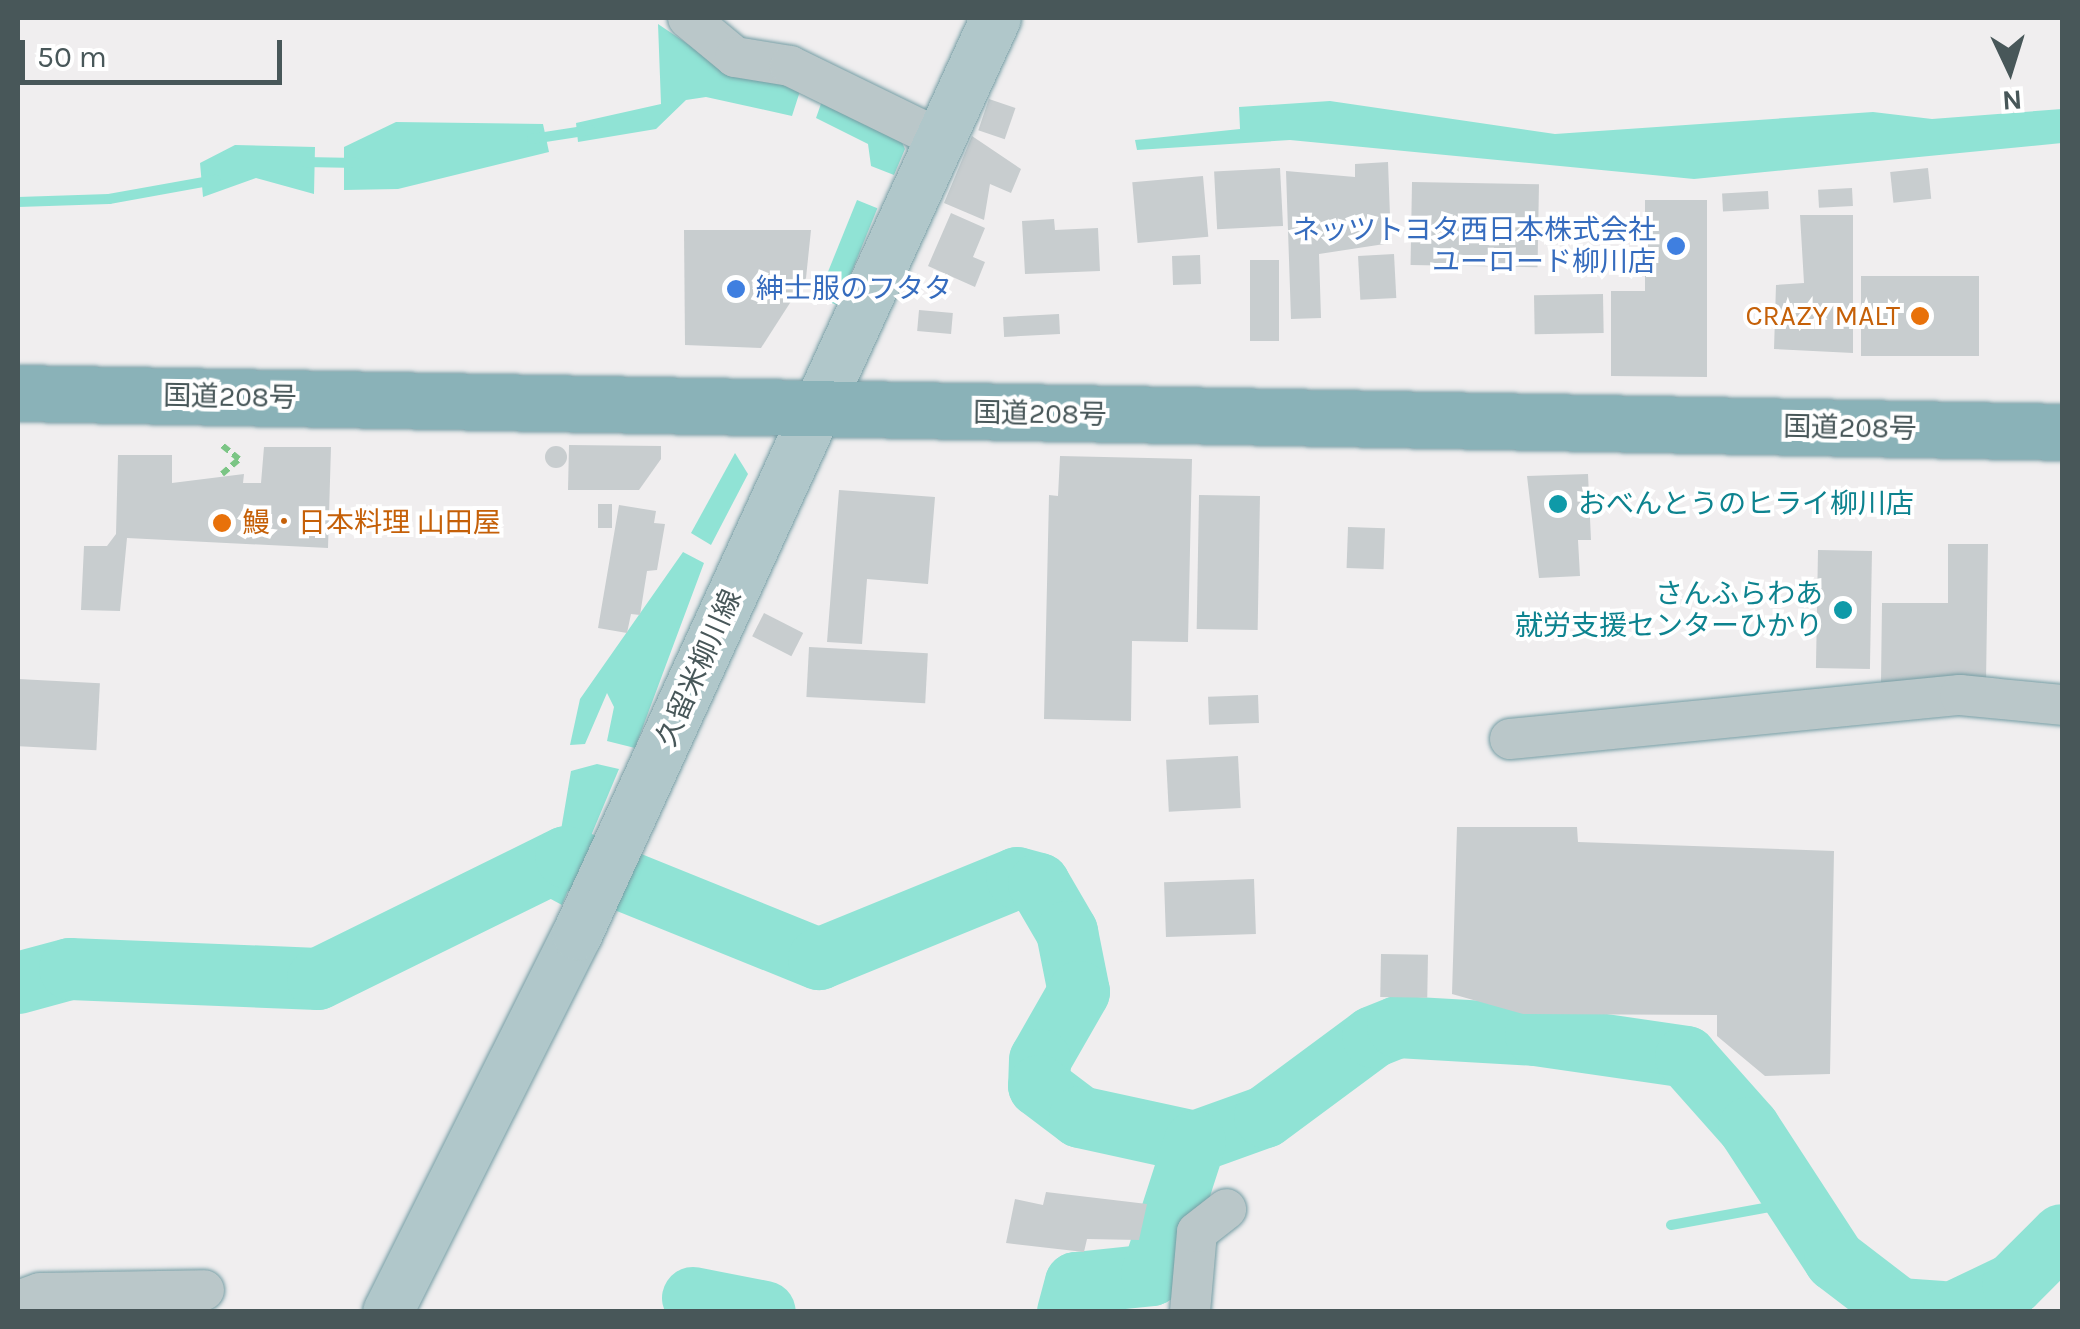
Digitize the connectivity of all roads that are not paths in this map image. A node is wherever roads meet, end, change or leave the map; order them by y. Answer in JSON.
{"nodes":[{"id":1,"x":688,"y":18,"type":"edge"},
{"id":2,"x":996,"y":18,"type":"edge"},
{"id":3,"x":944,"y":142,"type":"junction"},
{"id":4,"x":18,"y":393,"type":"edge"},
{"id":5,"x":814,"y":410,"type":"junction"},
{"id":6,"x":2062,"y":432,"type":"edge"},
{"id":7,"x":2062,"y":704,"type":"edge"},
{"id":8,"x":1510,"y":738,"type":"dead end"},
{"id":9,"x":1226,"y":1209,"type":"dead end"},
{"id":10,"x":204,"y":1290,"type":"dead end"},
{"id":11,"x":18,"y":1301,"type":"edge"},
{"id":12,"x":388,"y":1312,"type":"edge"},
{"id":13,"x":1190,"y":1312,"type":"edge"}],
"edges":[{"from":1,"to":3,"type":"street"},
{"from":2,"to":3,"type":"main road","name":"久留米柳川線"},
{"from":3,"to":5,"type":"main road","name":"久留米柳川線"},
{"from":4,"to":5,"type":"highway","name":"国道208号"},
{"from":5,"to":6,"type":"highway","name":"国道208号"},
{"from":5,"to":12,"type":"main road","name":"久留米柳川線"},
{"from":7,"to":8,"type":"street"},
{"from":9,"to":13,"type":"street"},
{"from":10,"to":11,"type":"street"}]}
